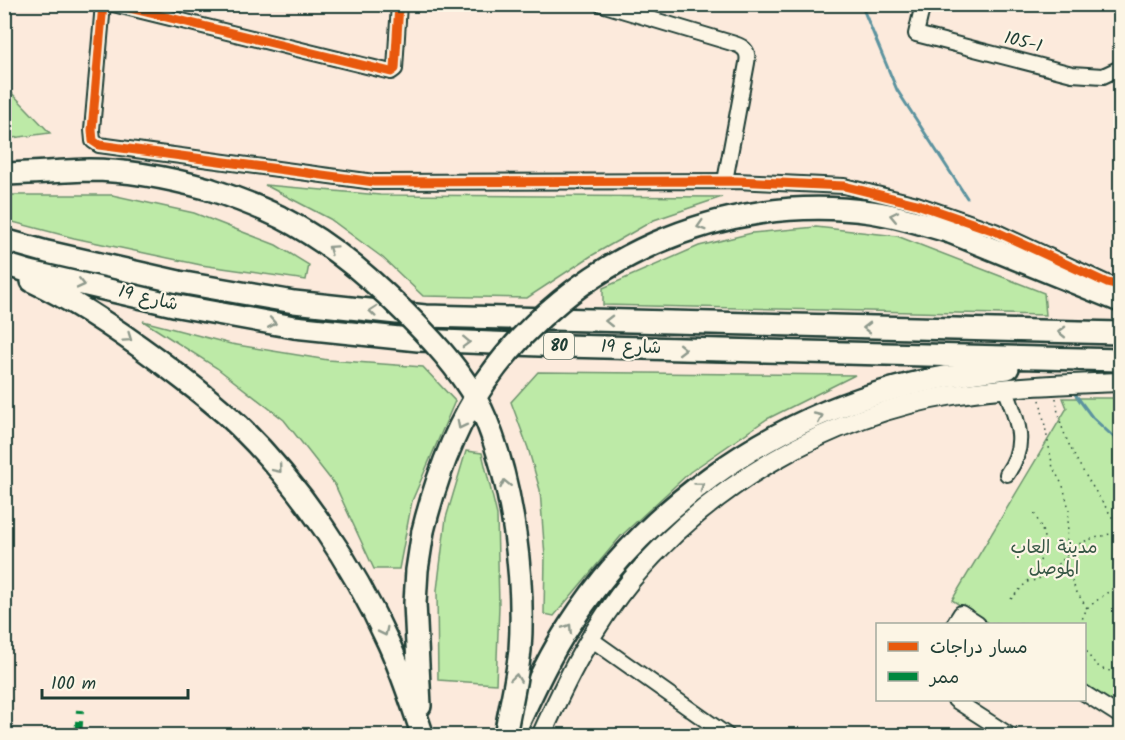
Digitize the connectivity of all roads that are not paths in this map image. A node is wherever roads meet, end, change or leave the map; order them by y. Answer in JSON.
{"nodes":[{"id":1,"x":103,"y":4,"type":"edge"},
{"id":2,"x":113,"y":4,"type":"edge"},
{"id":3,"x":399,"y":4,"type":"edge"},
{"id":4,"x":602,"y":4,"type":"edge"},
{"id":5,"x":923,"y":4,"type":"edge"},
{"id":6,"x":1120,"y":68,"type":"edge"},
{"id":7,"x":4,"y":174,"type":"edge"},
{"id":8,"x":725,"y":181,"type":"junction"},
{"id":9,"x":4,"y":240,"type":"edge"},
{"id":10,"x":4,"y":266,"type":"edge"},
{"id":11,"x":1120,"y":286,"type":"edge"},
{"id":12,"x":1120,"y":301,"type":"edge"},
{"id":13,"x":1120,"y":333,"type":"edge"},
{"id":14,"x":1094,"y":359,"type":"junction"},
{"id":15,"x":1120,"y":360,"type":"edge"},
{"id":16,"x":1120,"y":382,"type":"edge"},
{"id":17,"x":1005,"y":388,"type":"junction"},
{"id":18,"x":1007,"y":474,"type":"dead end"},
{"id":19,"x":955,"y":623,"type":"edge"},
{"id":20,"x":976,"y":623,"type":"edge"},
{"id":21,"x":591,"y":639,"type":"junction"},
{"id":22,"x":1086,"y":694,"type":"edge"},
{"id":23,"x":958,"y":701,"type":"edge"},
{"id":24,"x":1120,"y":716,"type":"edge"},
{"id":25,"x":422,"y":734,"type":"edge"},
{"id":26,"x":505,"y":735,"type":"edge"},
{"id":27,"x":512,"y":735,"type":"edge"},
{"id":28,"x":542,"y":735,"type":"edge"},
{"id":29,"x":728,"y":735,"type":"edge"},
{"id":30,"x":1011,"y":735,"type":"edge"}],
"edges":[{"from":1,"to":8,"type":"street"},
{"from":2,"to":3,"type":"street"},
{"from":4,"to":8,"type":"street"},
{"from":5,"to":6,"type":"street","name":"105-1"},
{"from":26,"to":7,"type":"highway","one_way":true,"bridge":true},
{"from":8,"to":11,"type":"street"},
{"from":13,"to":9,"type":"highway","name":"شارع 19","number":"80","one_way":true},
{"from":10,"to":14,"type":"highway","name":"شارع 19","number":"80","one_way":true},
{"from":10,"to":25,"type":"highway","one_way":true},
{"from":12,"to":25,"type":"highway","one_way":true,"bridge":true},
{"from":14,"to":15,"type":"highway","name":"شارع 19","number":"80"},
{"from":27,"to":14,"type":"highway","one_way":true},
{"from":16,"to":17,"type":"main road"},
{"from":17,"to":18,"type":"street"},
{"from":17,"to":21,"type":"main road"},
{"from":19,"to":20,"type":"street"},
{"from":21,"to":28,"type":"main road"},
{"from":21,"to":29,"type":"street"},
{"from":22,"to":24,"type":"street"},
{"from":23,"to":30,"type":"street"}]}
